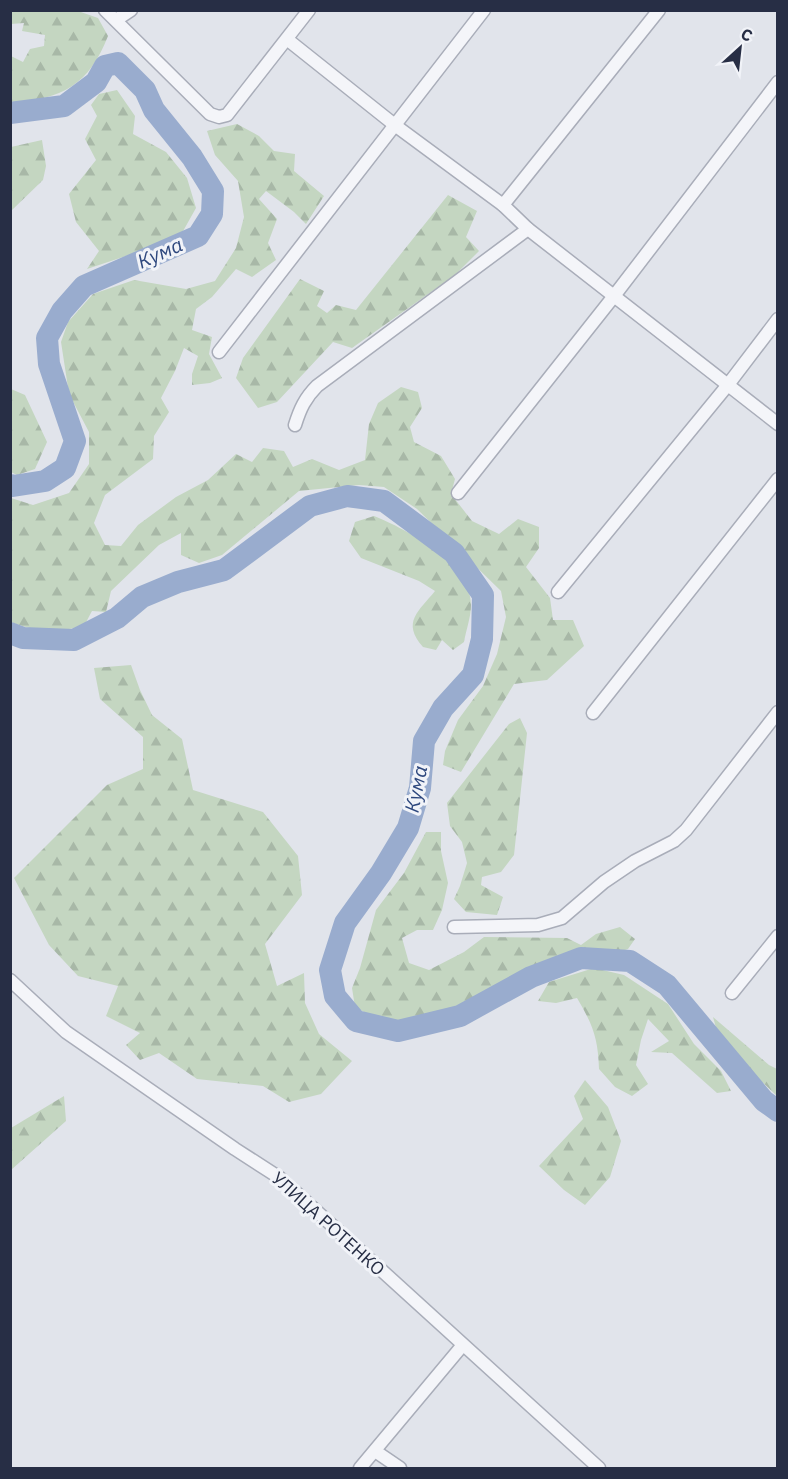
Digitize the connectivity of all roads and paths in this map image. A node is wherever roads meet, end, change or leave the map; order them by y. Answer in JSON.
{"nodes":[{"id":1,"x":105,"y":10,"type":"edge"},
{"id":2,"x":130,"y":10,"type":"edge"},
{"id":3,"x":309,"y":10,"type":"edge"},
{"id":4,"x":484,"y":10,"type":"edge"},
{"id":5,"x":659,"y":10,"type":"edge"},
{"id":6,"x":116,"y":20,"type":"junction"},
{"id":7,"x":288,"y":40,"type":"junction"},
{"id":8,"x":777,"y":82,"type":"edge"},
{"id":9,"x":396,"y":126,"type":"junction"},
{"id":10,"x":502,"y":206,"type":"junction"},
{"id":11,"x":528,"y":229,"type":"junction"},
{"id":12,"x":614,"y":296,"type":"junction"},
{"id":13,"x":777,"y":319,"type":"edge"},
{"id":14,"x":219,"y":352,"type":"dead end"},
{"id":15,"x":727,"y":386,"type":"junction"},
{"id":16,"x":777,"y":424,"type":"edge"},
{"id":17,"x":295,"y":425,"type":"dead end"},
{"id":18,"x":777,"y":479,"type":"edge"},
{"id":19,"x":458,"y":493,"type":"dead end"},
{"id":20,"x":558,"y":592,"type":"dead end"},
{"id":21,"x":777,"y":712,"type":"edge"},
{"id":22,"x":593,"y":713,"type":"dead end"},
{"id":23,"x":454,"y":927,"type":"dead end"},
{"id":24,"x":777,"y":936,"type":"edge"},
{"id":25,"x":10,"y":980,"type":"edge"},
{"id":26,"x":732,"y":993,"type":"dead end"},
{"id":27,"x":462,"y":1346,"type":"junction"},
{"id":28,"x":375,"y":1451,"type":"junction"},
{"id":29,"x":360,"y":1468,"type":"edge"},
{"id":30,"x":400,"y":1468,"type":"edge"},
{"id":31,"x":599,"y":1468,"type":"edge"}],
"edges":[{"from":1,"to":6,"type":"street"},
{"from":2,"to":6,"type":"street"},
{"from":3,"to":7,"type":"street"},
{"from":4,"to":9,"type":"street"},
{"from":5,"to":10,"type":"street"},
{"from":6,"to":7,"type":"street"},
{"from":7,"to":9,"type":"street"},
{"from":8,"to":12,"type":"street"},
{"from":9,"to":10,"type":"street"},
{"from":9,"to":14,"type":"street"},
{"from":10,"to":11,"type":"street"},
{"from":11,"to":12,"type":"street"},
{"from":11,"to":17,"type":"street"},
{"from":12,"to":15,"type":"street"},
{"from":12,"to":19,"type":"street"},
{"from":13,"to":15,"type":"street"},
{"from":15,"to":16,"type":"street"},
{"from":15,"to":20,"type":"street"},
{"from":18,"to":22,"type":"street"},
{"from":21,"to":23,"type":"street"},
{"from":24,"to":26,"type":"street"},
{"from":25,"to":27,"type":"street","name":"УЛИЦА РОТЕНКО"},
{"from":27,"to":28,"type":"street"},
{"from":27,"to":31,"type":"street","name":"УЛИЦА РОТЕНКО"},
{"from":28,"to":29,"type":"street"},
{"from":28,"to":30,"type":"street"}]}
